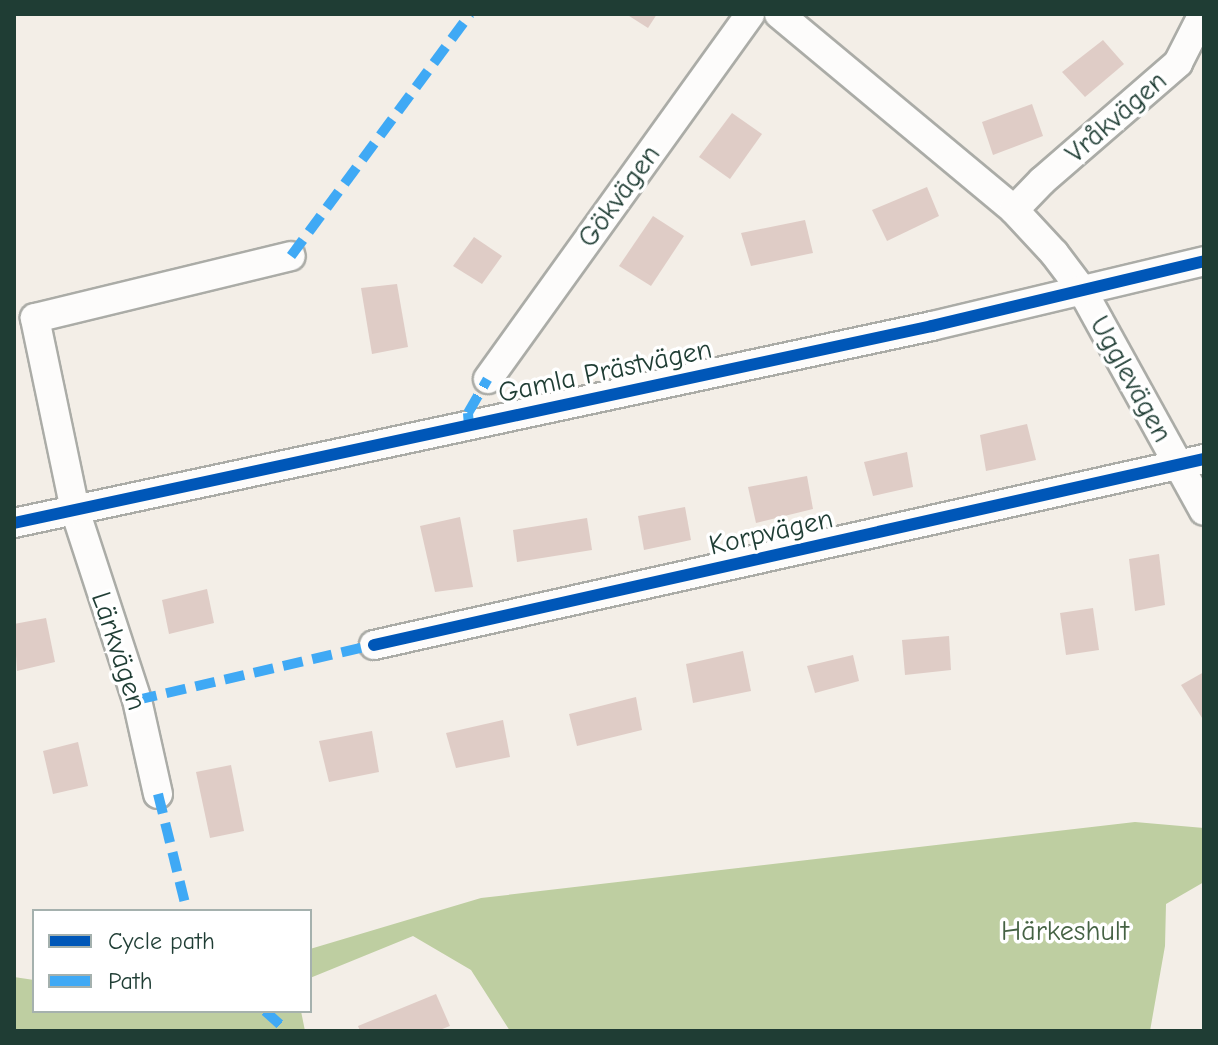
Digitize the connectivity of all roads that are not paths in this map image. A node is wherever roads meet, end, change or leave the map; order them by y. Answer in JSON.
{"nodes":[{"id":1,"x":750,"y":14,"type":"edge"},
{"id":2,"x":779,"y":14,"type":"edge"},
{"id":3,"x":1203,"y":14,"type":"edge"},
{"id":4,"x":1014,"y":210,"type":"junction"},
{"id":5,"x":291,"y":256,"type":"dead end"},
{"id":6,"x":1204,"y":261,"type":"edge"},
{"id":7,"x":1082,"y":290,"type":"junction"},
{"id":8,"x":488,"y":379,"type":"dead end"},
{"id":9,"x":1191,"y":462,"type":"edge"},
{"id":10,"x":75,"y":510,"type":"junction"},
{"id":11,"x":1204,"y":511,"type":"edge"},
{"id":12,"x":14,"y":523,"type":"edge"},
{"id":13,"x":374,"y":645,"type":"dead end"},
{"id":14,"x":158,"y":794,"type":"dead end"}],
"edges":[{"from":1,"to":8,"type":"street","name":"Gökvägen"},
{"from":2,"to":4,"type":"street"},
{"from":3,"to":4,"type":"street","name":"Vråkvägen"},
{"from":4,"to":7,"type":"street"},
{"from":5,"to":10,"type":"street","name":"Lärkvägen"},
{"from":6,"to":7,"type":"street","name":"Gamla Prästvägen"},
{"from":7,"to":9,"type":"street","name":"Ugglevägen"},
{"from":7,"to":10,"type":"street","name":"Gamla Prästvägen"},
{"from":9,"to":11,"type":"street","name":"Ugglevägen"},
{"from":9,"to":13,"type":"street","name":"Korpvägen"},
{"from":10,"to":12,"type":"street","name":"Gamla Prästvägen"},
{"from":10,"to":14,"type":"street","name":"Lärkvägen"}]}
